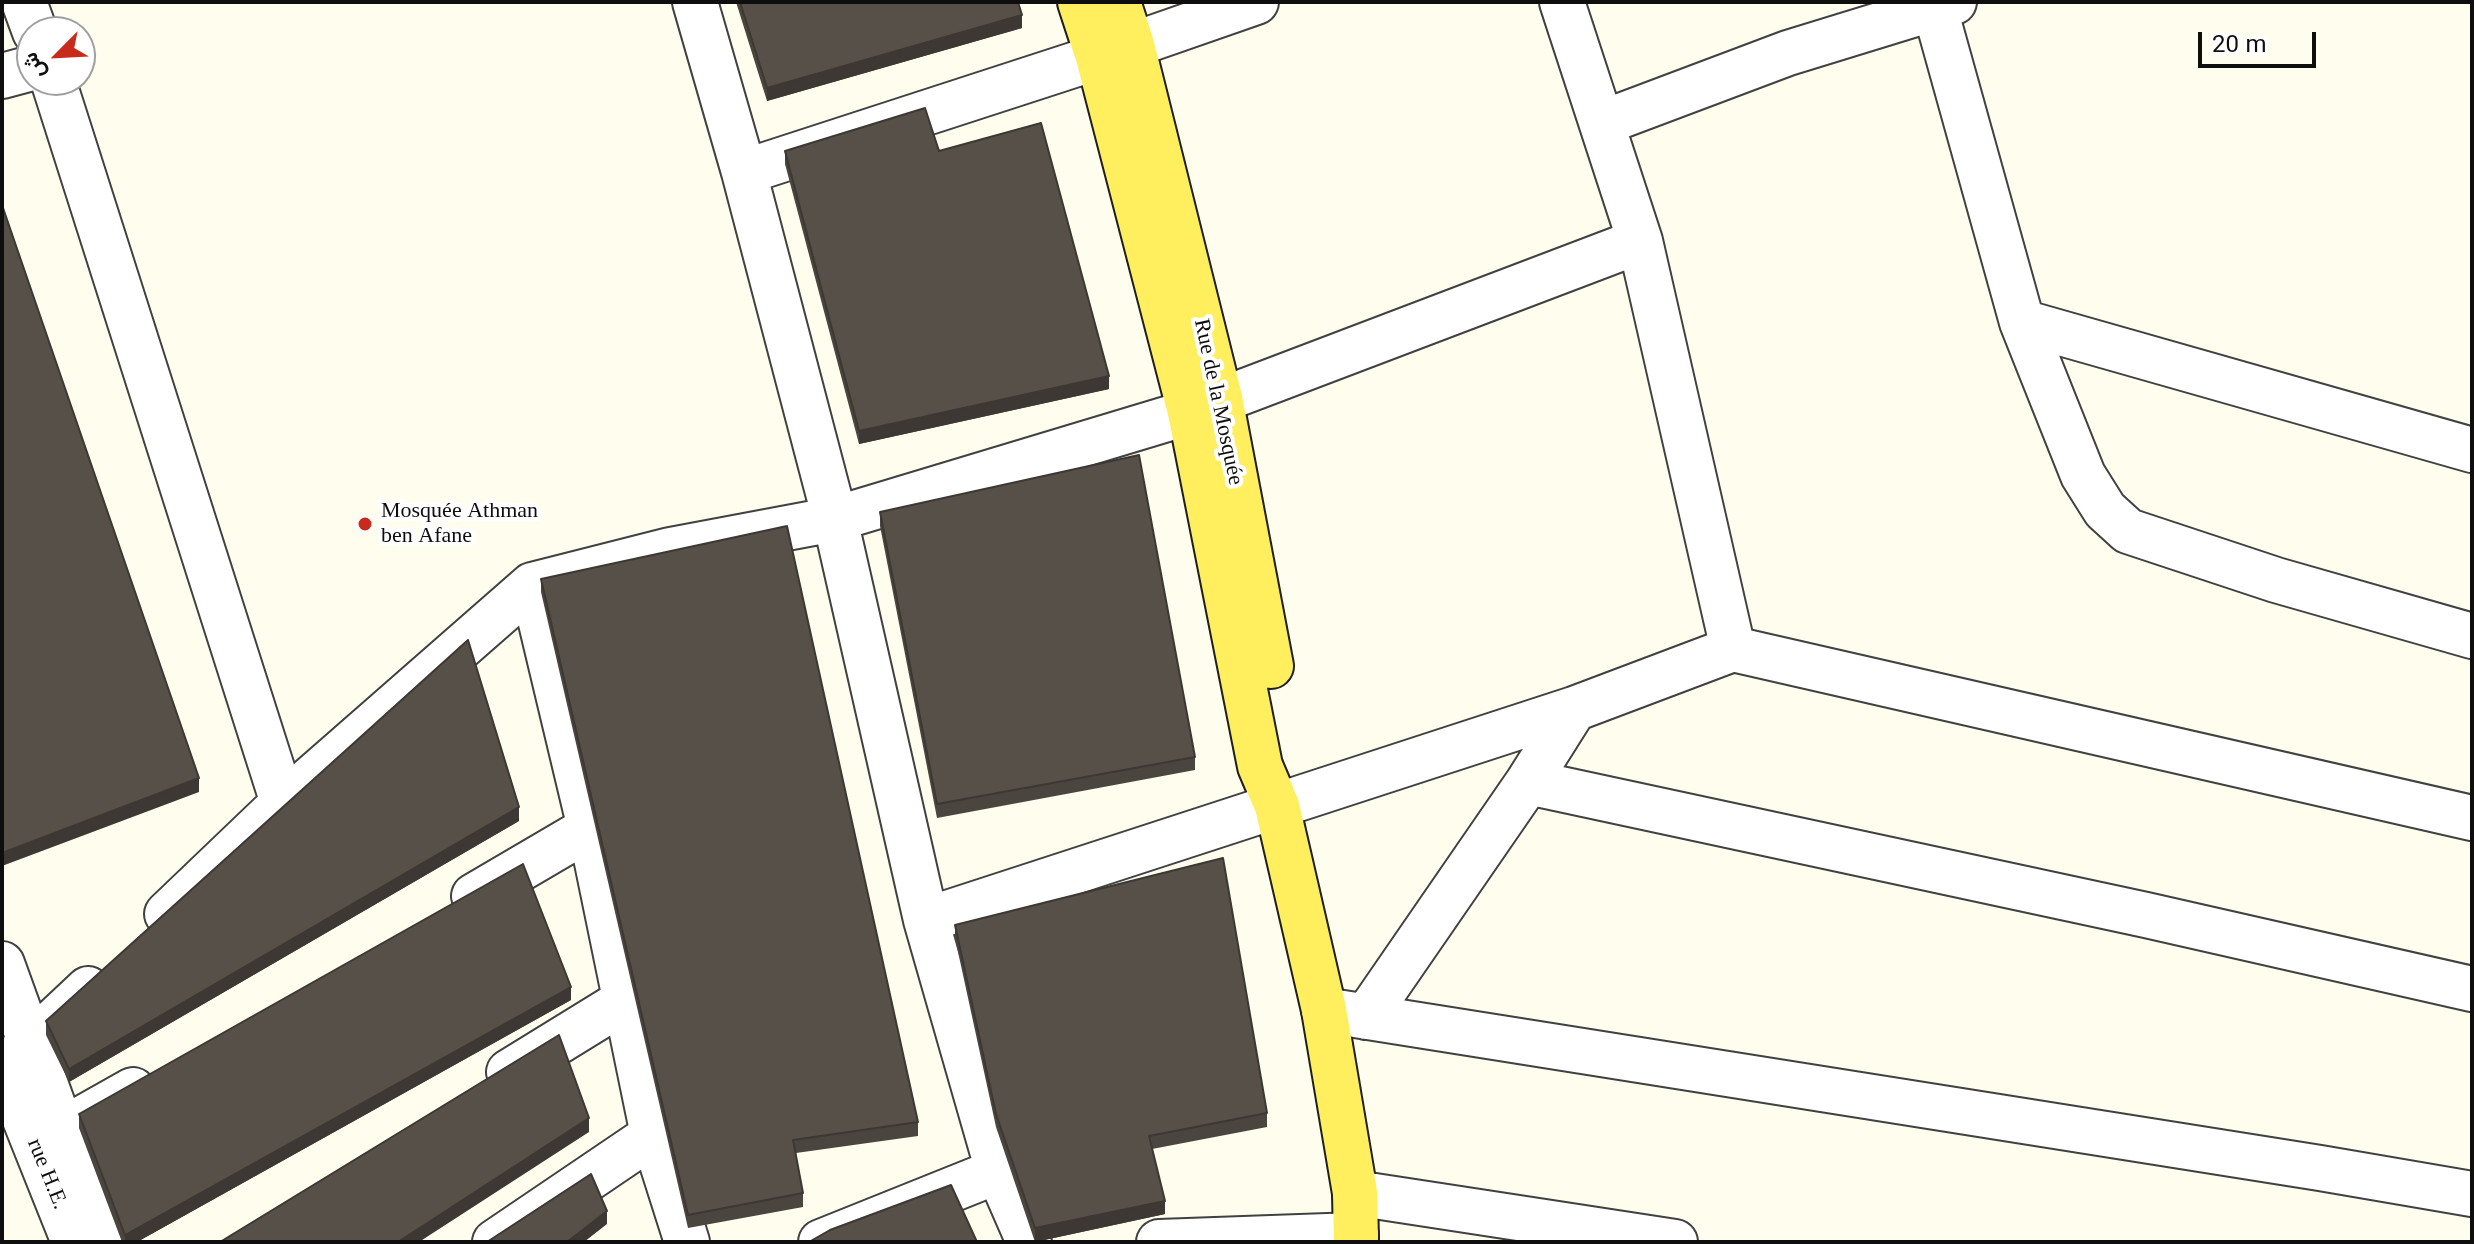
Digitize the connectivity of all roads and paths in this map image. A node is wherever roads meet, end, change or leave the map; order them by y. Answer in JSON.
{"nodes":[{"id":1,"x":695,"y":2,"type":"edge"},
{"id":2,"x":1080,"y":2,"type":"edge"},
{"id":3,"x":1118,"y":2,"type":"edge"},
{"id":4,"x":1256,"y":2,"type":"edge"},
{"id":5,"x":1562,"y":2,"type":"edge"},
{"id":6,"x":1941,"y":4,"type":"edge"},
{"id":7,"x":1115,"y":51,"type":"junction"},
{"id":8,"x":58,"y":96,"type":"edge"},
{"id":9,"x":1602,"y":123,"type":"junction"},
{"id":10,"x":744,"y":172,"type":"junction"},
{"id":11,"x":1640,"y":241,"type":"junction"},
{"id":12,"x":2022,"y":322,"type":"junction"},
{"id":13,"x":1205,"y":405,"type":"junction"},
{"id":14,"x":2472,"y":450,"type":"edge"},
{"id":15,"x":835,"y":519,"type":"junction"},
{"id":16,"x":532,"y":585,"type":"junction"},
{"id":17,"x":2472,"y":636,"type":"edge"},
{"id":18,"x":1733,"y":649,"type":"junction"},
{"id":19,"x":1574,"y":709,"type":"junction"},
{"id":20,"x":1528,"y":782,"type":"junction"},
{"id":21,"x":283,"y":803,"type":"junction"},
{"id":22,"x":1277,"y":806,"type":"junction"},
{"id":23,"x":2472,"y":818,"type":"edge"},
{"id":24,"x":590,"y":828,"type":"junction"},
{"id":25,"x":443,"y":914,"type":"edge"},
{"id":26,"x":926,"y":920,"type":"junction"},
{"id":27,"x":2,"y":964,"type":"edge"},
{"id":28,"x":2472,"y":989,"type":"edge"},
{"id":29,"x":626,"y":1000,"type":"junction"},
{"id":30,"x":1345,"y":1014,"type":"junction"},
{"id":31,"x":13,"y":1058,"type":"edge"},
{"id":32,"x":166,"y":1071,"type":"edge"},
{"id":33,"x":476,"y":1092,"type":"edge"},
{"id":34,"x":62,"y":1130,"type":"junction"},
{"id":35,"x":653,"y":1135,"type":"junction"},
{"id":36,"x":998,"y":1171,"type":"junction"},
{"id":37,"x":2472,"y":1194,"type":"edge"},
{"id":38,"x":1355,"y":1224,"type":"edge"},
{"id":39,"x":74,"y":1242,"type":"edge"},
{"id":40,"x":113,"y":1242,"type":"edge"},
{"id":41,"x":495,"y":1242,"type":"edge"},
{"id":42,"x":687,"y":1242,"type":"edge"},
{"id":43,"x":821,"y":1242,"type":"edge"},
{"id":44,"x":1029,"y":1242,"type":"edge"},
{"id":45,"x":1159,"y":1242,"type":"edge"},
{"id":46,"x":1675,"y":1242,"type":"edge"}],
"edges":[{"from":1,"to":10,"type":"street"},
{"from":2,"to":7,"type":"main road"},
{"from":3,"to":7,"type":"main road","name":"Rue de la Mosquée"},
{"from":4,"to":7,"type":"street"},
{"from":5,"to":9,"type":"street"},
{"from":6,"to":9,"type":"street"},
{"from":6,"to":12,"type":"street"},
{"from":7,"to":10,"type":"street"},
{"from":7,"to":13,"type":"main road","name":"Rue de la Mosquée"},
{"from":8,"to":21,"type":"street"},
{"from":9,"to":11,"type":"street"},
{"from":10,"to":15,"type":"street"},
{"from":11,"to":13,"type":"street"},
{"from":11,"to":18,"type":"street"},
{"from":12,"to":14,"type":"street"},
{"from":12,"to":17,"type":"street"},
{"from":13,"to":15,"type":"street"},
{"from":13,"to":22,"type":"main road","name":"Rue de la Mosquée"},
{"from":15,"to":16,"type":"street"},
{"from":15,"to":26,"type":"street"},
{"from":16,"to":21,"type":"street"},
{"from":16,"to":24,"type":"street"},
{"from":18,"to":19,"type":"street"},
{"from":18,"to":23,"type":"street"},
{"from":19,"to":20,"type":"street"},
{"from":19,"to":22,"type":"street"},
{"from":20,"to":28,"type":"street"},
{"from":20,"to":30,"type":"street"},
{"from":21,"to":31,"type":"street"},
{"from":22,"to":26,"type":"street"},
{"from":22,"to":30,"type":"main road"},
{"from":24,"to":25,"type":"street"},
{"from":24,"to":29,"type":"street"},
{"from":26,"to":36,"type":"street"},
{"from":27,"to":31,"type":"street"},
{"from":29,"to":33,"type":"street"},
{"from":29,"to":35,"type":"street"},
{"from":30,"to":37,"type":"street"},
{"from":30,"to":38,"type":"main road"},
{"from":31,"to":34,"type":"street"},
{"from":31,"to":39,"type":"street","name":"rue H.E."},
{"from":32,"to":34,"type":"street"},
{"from":34,"to":40,"type":"street"},
{"from":35,"to":41,"type":"street"},
{"from":35,"to":42,"type":"street"},
{"from":36,"to":43,"type":"street"},
{"from":36,"to":44,"type":"street"},
{"from":38,"to":45,"type":"street"},
{"from":38,"to":46,"type":"street"}]}
